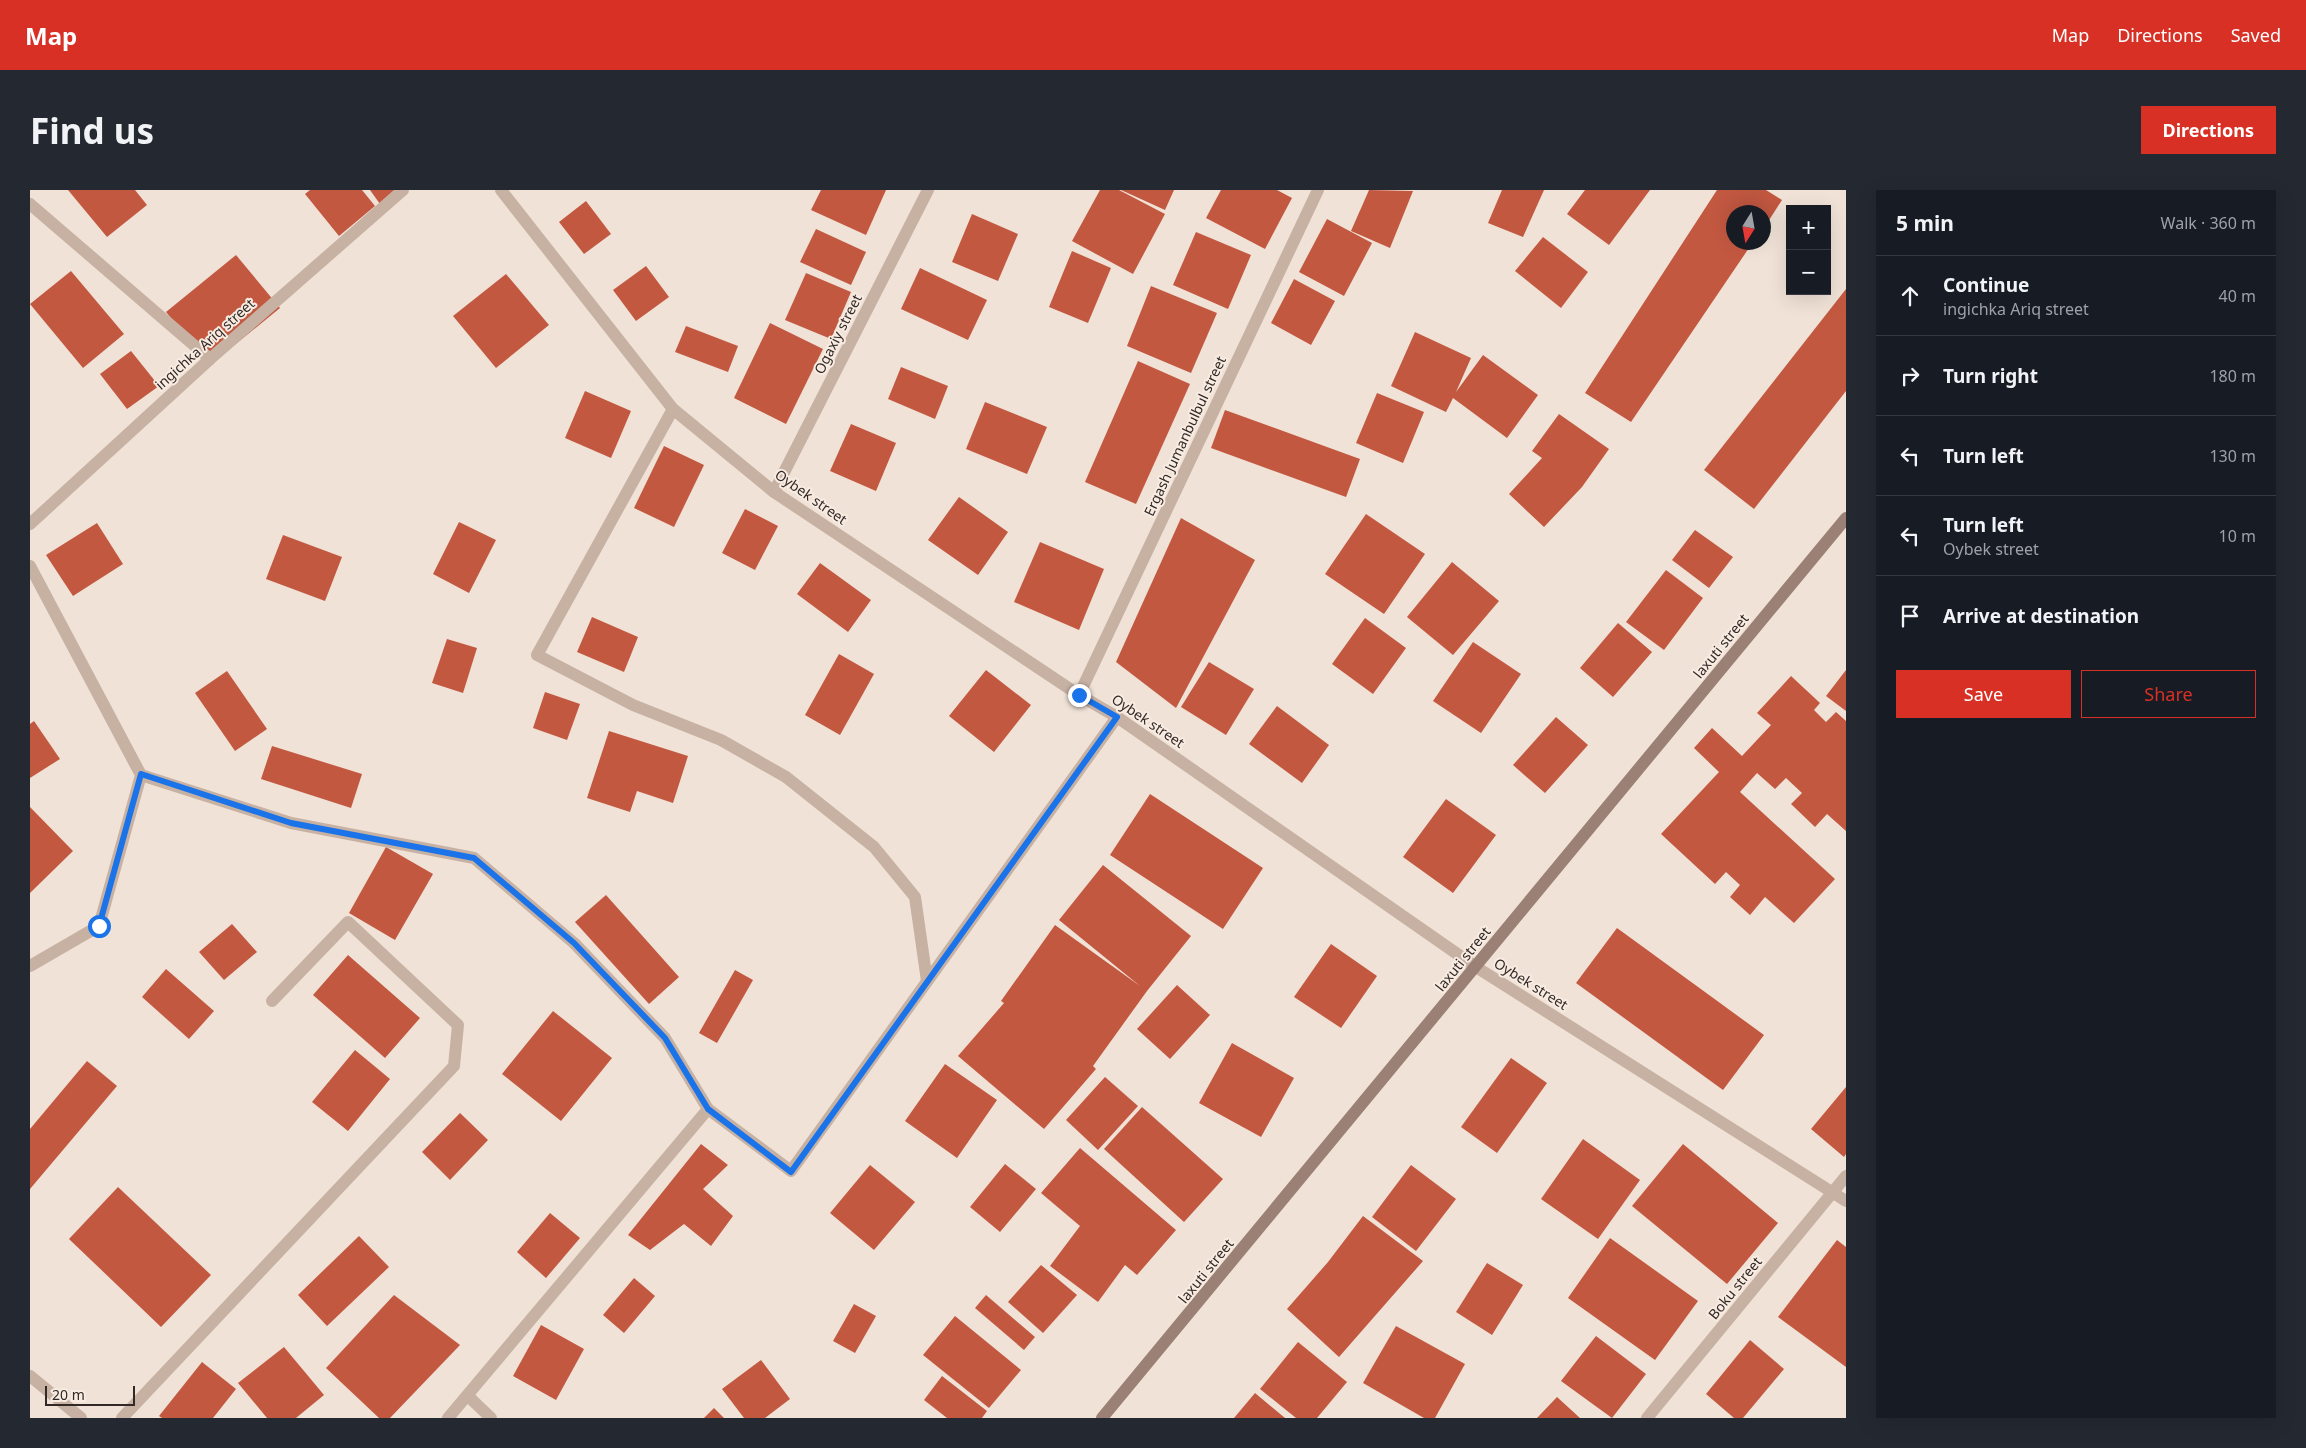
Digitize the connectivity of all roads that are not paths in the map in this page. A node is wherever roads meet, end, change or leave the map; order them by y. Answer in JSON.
{"nodes":[{"id":1,"x":403,"y":190,"type":"edge"},
{"id":2,"x":501,"y":190,"type":"edge"},
{"id":3,"x":928,"y":190,"type":"edge"},
{"id":4,"x":1318,"y":190,"type":"edge"},
{"id":5,"x":30,"y":204,"type":"edge"},
{"id":6,"x":210,"y":359,"type":"junction"},
{"id":7,"x":673,"y":409,"type":"junction"},
{"id":8,"x":774,"y":492,"type":"junction"},
{"id":9,"x":1846,"y":518,"type":"edge"},
{"id":10,"x":30,"y":524,"type":"edge"},
{"id":11,"x":30,"y":566,"type":"edge"},
{"id":12,"x":1079,"y":695,"type":"junction"},
{"id":13,"x":1117,"y":717,"type":"junction"},
{"id":14,"x":141,"y":774,"type":"junction"},
{"id":15,"x":30,"y":966,"type":"edge"},
{"id":16,"x":1476,"y":967,"type":"junction"},
{"id":17,"x":927,"y":981,"type":"junction"},
{"id":18,"x":272,"y":1001,"type":"dead end"},
{"id":19,"x":708,"y":1109,"type":"junction"},
{"id":20,"x":1846,"y":1176,"type":"edge"},
{"id":21,"x":1833,"y":1192,"type":"junction"},
{"id":22,"x":1846,"y":1201,"type":"edge"},
{"id":23,"x":30,"y":1376,"type":"edge"},
{"id":24,"x":468,"y":1396,"type":"junction"},
{"id":25,"x":81,"y":1418,"type":"edge"},
{"id":26,"x":122,"y":1418,"type":"edge"},
{"id":27,"x":448,"y":1418,"type":"edge"},
{"id":28,"x":491,"y":1418,"type":"edge"},
{"id":29,"x":1102,"y":1418,"type":"edge"},
{"id":30,"x":1647,"y":1418,"type":"edge"}],
"edges":[{"from":1,"to":6,"type":"street","name":"ingichka Ariq street"},
{"from":2,"to":7,"type":"street","name":"Oybek street"},
{"from":3,"to":8,"type":"street","name":"Ogaxiy street"},
{"from":4,"to":12,"type":"street","name":"Ergash Jumanbulbul street"},
{"from":5,"to":6,"type":"street"},
{"from":6,"to":10,"type":"street","name":"ingichka Ariq street"},
{"from":7,"to":8,"type":"street","name":"Oybek street"},
{"from":7,"to":17,"type":"street"},
{"from":8,"to":12,"type":"street","name":"Oybek street"},
{"from":9,"to":16,"type":"street","name":"laxuti street"},
{"from":11,"to":14,"type":"street"},
{"from":12,"to":13,"type":"street","name":"Oybek street"},
{"from":13,"to":16,"type":"street","name":"Oybek street"},
{"from":13,"to":17,"type":"street"},
{"from":14,"to":15,"type":"street"},
{"from":14,"to":19,"type":"street"},
{"from":16,"to":21,"type":"street","name":"Oybek street"},
{"from":16,"to":29,"type":"street","name":"laxuti street"},
{"from":17,"to":19,"type":"street"},
{"from":18,"to":26,"type":"street"},
{"from":19,"to":24,"type":"street"},
{"from":20,"to":21,"type":"street","name":"Boku street"},
{"from":21,"to":22,"type":"street","name":"Oybek street"},
{"from":21,"to":30,"type":"street","name":"Boku street"},
{"from":23,"to":25,"type":"street"},
{"from":24,"to":27,"type":"street"},
{"from":24,"to":28,"type":"street"}]}
